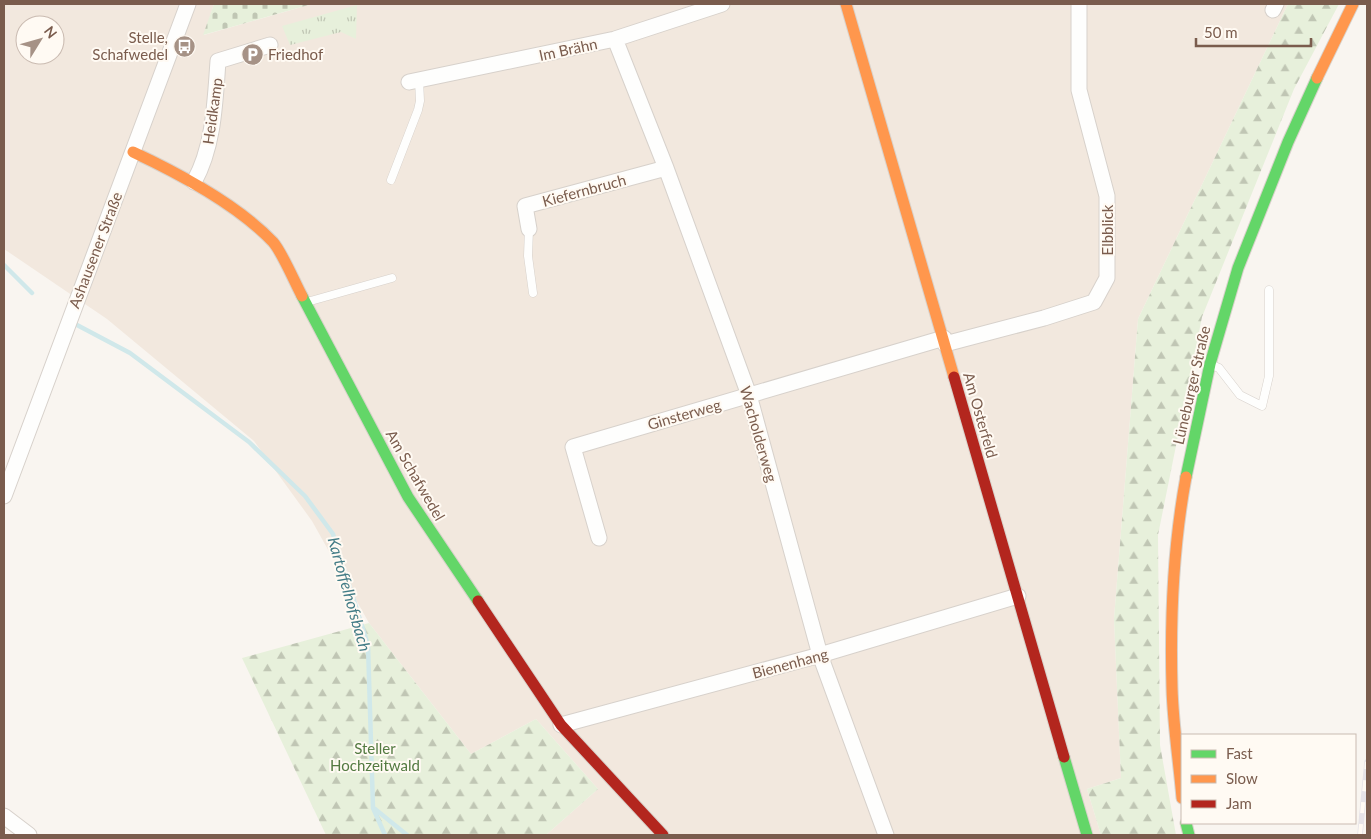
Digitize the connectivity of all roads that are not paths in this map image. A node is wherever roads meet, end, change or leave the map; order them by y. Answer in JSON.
{"nodes":[{"id":1,"x":188,"y":4,"type":"edge"},
{"id":2,"x":722,"y":4,"type":"edge"},
{"id":3,"x":846,"y":4,"type":"edge"},
{"id":4,"x":1079,"y":4,"type":"edge"},
{"id":5,"x":1353,"y":4,"type":"edge"},
{"id":6,"x":615,"y":39,"type":"junction"},
{"id":7,"x":270,"y":45,"type":"dead end"},
{"id":8,"x":414,"y":81,"type":"joint"},
{"id":9,"x":134,"y":152,"type":"junction"},
{"id":10,"x":666,"y":168,"type":"junction"},
{"id":11,"x":391,"y":180,"type":"dead end"},
{"id":12,"x":194,"y":182,"type":"junction"},
{"id":13,"x":529,"y":229,"type":"joint"},
{"id":14,"x":392,"y":278,"type":"dead end"},
{"id":15,"x":1269,"y":290,"type":"dead end"},
{"id":16,"x":532,"y":293,"type":"dead end"},
{"id":17,"x":305,"y":302,"type":"junction"},
{"id":18,"x":944,"y":341,"type":"junction"},
{"id":19,"x":1210,"y":364,"type":"junction"},
{"id":20,"x":749,"y":395,"type":"junction"},
{"id":21,"x":4,"y":496,"type":"edge"},
{"id":22,"x":599,"y":538,"type":"dead end"},
{"id":23,"x":1018,"y":596,"type":"junction"},
{"id":24,"x":820,"y":655,"type":"junction"},
{"id":25,"x":561,"y":724,"type":"junction"},
{"id":26,"x":1181,"y":787,"type":"edge"},
{"id":27,"x":4,"y":816,"type":"edge"},
{"id":28,"x":29,"y":835,"type":"edge"},
{"id":29,"x":663,"y":835,"type":"edge"},
{"id":30,"x":886,"y":835,"type":"edge"},
{"id":31,"x":1087,"y":835,"type":"edge"}],
"edges":[{"from":1,"to":9,"type":"street","name":"Ashausener Straße"},
{"from":2,"to":6,"type":"street","name":"Im Brähn"},
{"from":3,"to":18,"type":"street","name":"Am Osterfeld"},
{"from":4,"to":18,"type":"street","name":"Elbblick"},
{"from":5,"to":19,"type":"street","name":"Lüneburger Straße"},
{"from":6,"to":8,"type":"street","name":"Im Brähn"},
{"from":6,"to":10,"type":"street","name":"Wacholderweg"},
{"from":7,"to":12,"type":"street","name":"Heidkamp"},
{"from":8,"to":11,"type":"lane"},
{"from":9,"to":12,"type":"street","name":"Am Schafwedel"},
{"from":9,"to":21,"type":"street","name":"Ashausener Straße"},
{"from":10,"to":13,"type":"street","name":"Kiefernbruch"},
{"from":10,"to":20,"type":"street","name":"Wacholderweg"},
{"from":12,"to":17,"type":"street","name":"Am Schafwedel"},
{"from":13,"to":16,"type":"lane"},
{"from":14,"to":17,"type":"lane"},
{"from":15,"to":19,"type":"lane"},
{"from":17,"to":25,"type":"street","name":"Am Schafwedel"},
{"from":18,"to":20,"type":"street","name":"Ginsterweg"},
{"from":18,"to":23,"type":"street","name":"Am Osterfeld"},
{"from":19,"to":26,"type":"street","name":"Lüneburger Straße"},
{"from":20,"to":22,"type":"street","name":"Ginsterweg"},
{"from":20,"to":24,"type":"street","name":"Wacholderweg"},
{"from":23,"to":24,"type":"street","name":"Bienenhang"},
{"from":23,"to":31,"type":"street","name":"Am Osterfeld"},
{"from":24,"to":25,"type":"street","name":"Bienenhang"},
{"from":24,"to":30,"type":"street","name":"Wacholderweg"},
{"from":25,"to":29,"type":"street","name":"Am Schafwedel"},
{"from":27,"to":28,"type":"street"}]}
